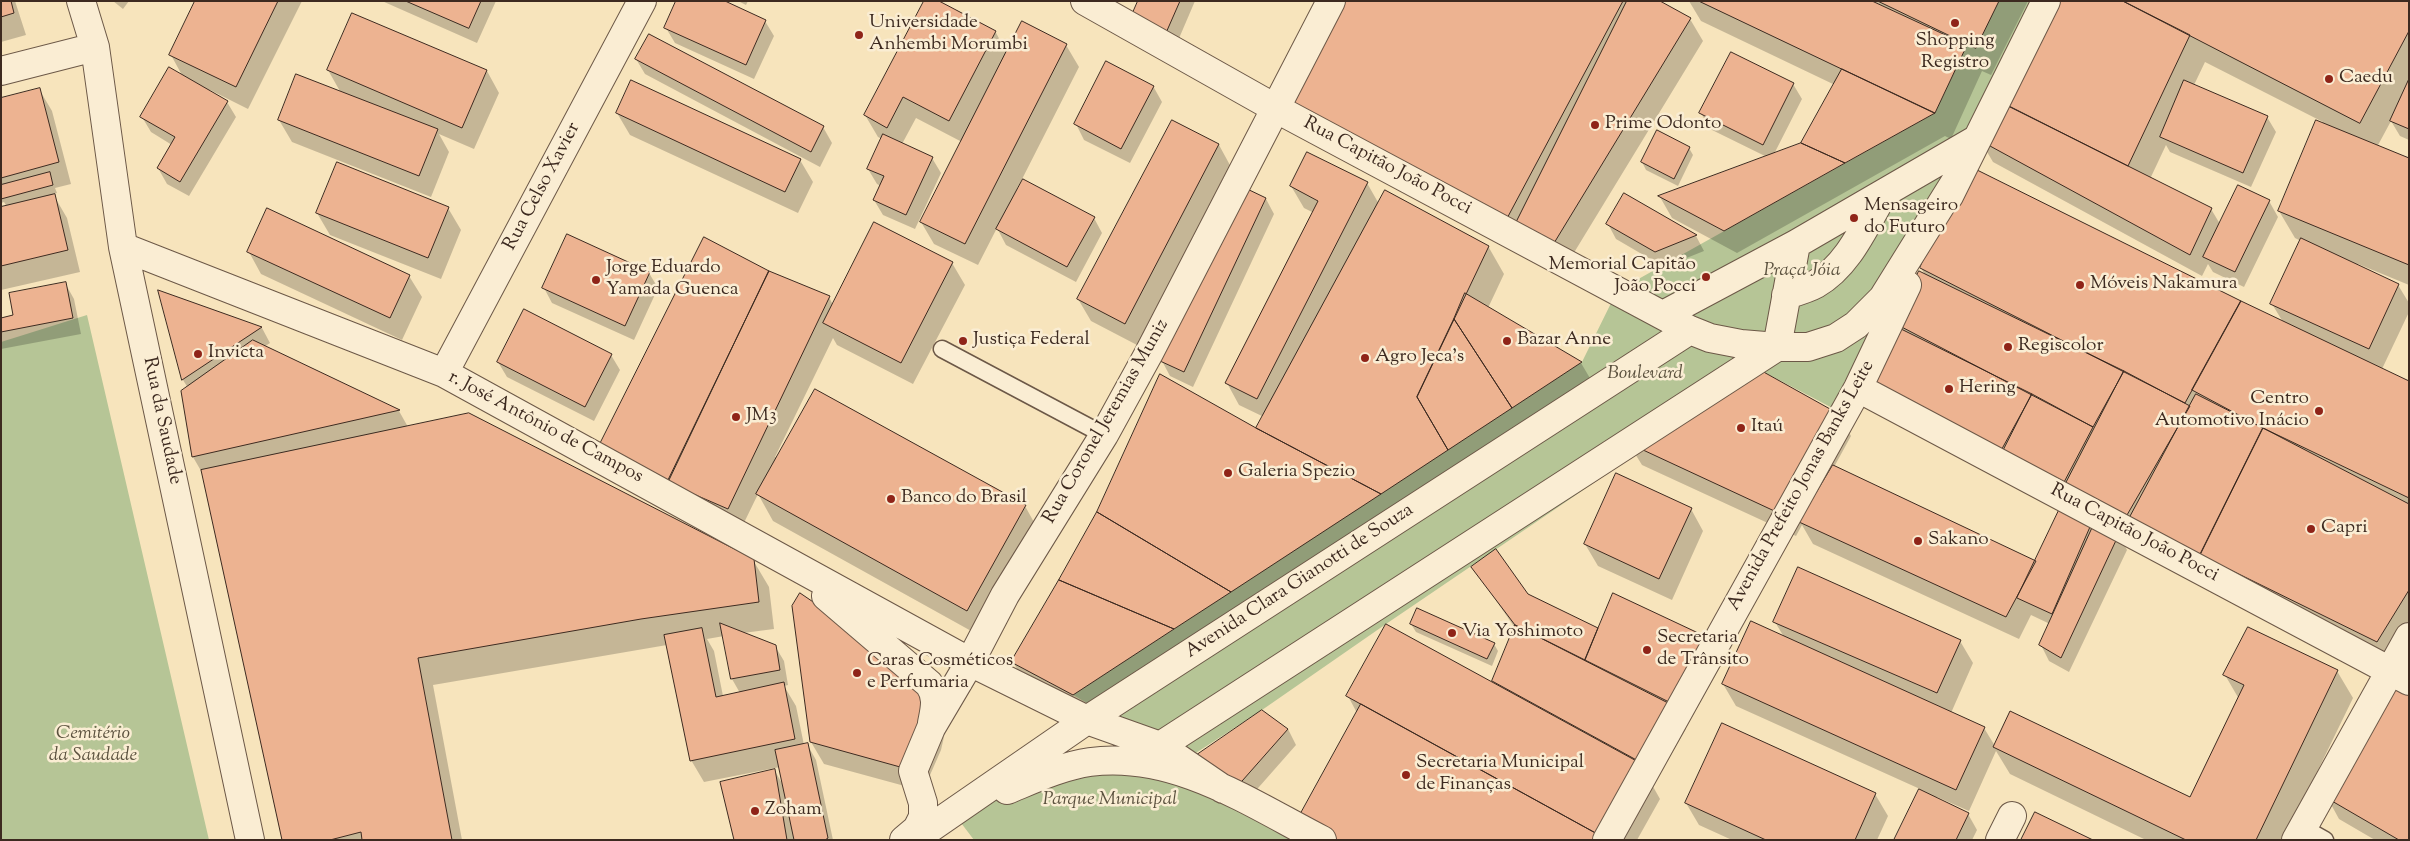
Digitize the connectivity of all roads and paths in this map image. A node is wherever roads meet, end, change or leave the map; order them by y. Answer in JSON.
{"nodes":[{"id":1,"x":81,"y":1,"type":"edge"},
{"id":2,"x":642,"y":1,"type":"edge"},
{"id":3,"x":1084,"y":1,"type":"edge"},
{"id":4,"x":1332,"y":1,"type":"edge"},
{"id":5,"x":2046,"y":1,"type":"edge"},
{"id":6,"x":95,"y":47,"type":"junction"},
{"id":7,"x":1,"y":71,"type":"edge"},
{"id":8,"x":1276,"y":108,"type":"junction"},
{"id":9,"x":1977,"y":139,"type":"junction"},
{"id":10,"x":1957,"y":179,"type":"junction"},
{"id":11,"x":1884,"y":192,"type":"junction"},
{"id":12,"x":1796,"y":244,"type":"junction"},
{"id":13,"x":123,"y":247,"type":"junction"},
{"id":14,"x":1786,"y":295,"type":"junction"},
{"id":15,"x":1663,"y":315,"type":"junction"},
{"id":16,"x":1690,"y":330,"type":"junction"},
{"id":17,"x":1777,"y":347,"type":"junction"},
{"id":18,"x":942,"y":349,"type":"dead end"},
{"id":19,"x":444,"y":373,"type":"junction"},
{"id":20,"x":1858,"y":388,"type":"junction"},
{"id":21,"x":1104,"y":435,"type":"junction"},
{"id":22,"x":777,"y":554,"type":"junction"},
{"id":23,"x":2409,"y":637,"type":"edge"},
{"id":24,"x":959,"y":656,"type":"junction"},
{"id":25,"x":2400,"y":676,"type":"edge"},
{"id":26,"x":1087,"y":720,"type":"junction"},
{"id":27,"x":931,"y":728,"type":"junction"},
{"id":28,"x":1160,"y":746,"type":"junction"},
{"id":29,"x":1223,"y":789,"type":"junction"},
{"id":30,"x":952,"y":811,"type":"junction"},
{"id":31,"x":2012,"y":816,"type":"dead end"},
{"id":32,"x":2308,"y":836,"type":"edge"},
{"id":33,"x":250,"y":840,"type":"edge"},
{"id":34,"x":904,"y":840,"type":"edge"},
{"id":35,"x":913,"y":840,"type":"edge"},
{"id":36,"x":1322,"y":840,"type":"edge"},
{"id":37,"x":1607,"y":840,"type":"edge"},
{"id":38,"x":2000,"y":840,"type":"edge"}],
"edges":[{"from":1,"to":6,"type":"street","name":"Rua da Saudade"},
{"from":2,"to":19,"type":"street","name":"Rua Celso Xavier"},
{"from":3,"to":8,"type":"street","name":"Rua Capitão João Pocci"},
{"from":4,"to":8,"type":"street","name":"Rua Coronel Jeremias Muniz"},
{"from":5,"to":9,"type":"street","name":"Avenida Prefeito Jonas Banks Leite"},
{"from":6,"to":7,"type":"street"},
{"from":6,"to":13,"type":"street","name":"Rua da Saudade"},
{"from":8,"to":15,"type":"street","name":"Rua Capitão João Pocci"},
{"from":8,"to":21,"type":"street","name":"Rua Coronel Jeremias Muniz"},
{"from":9,"to":10,"type":"street","name":"Avenida Prefeito Jonas Banks Leite"},
{"from":9,"to":11,"type":"street"},
{"from":10,"to":17,"type":"street","name":"Avenida Prefeito Jonas Banks Leite"},
{"from":10,"to":20,"type":"street","name":"Avenida Prefeito Jonas Banks Leite"},
{"from":11,"to":12,"type":"street"},
{"from":11,"to":14,"type":"street"},
{"from":12,"to":14,"type":"street"},
{"from":12,"to":15,"type":"street"},
{"from":13,"to":19,"type":"street","name":"r. José Antônio de Campos"},
{"from":13,"to":33,"type":"street","name":"Rua da Saudade"},
{"from":14,"to":17,"type":"street"},
{"from":15,"to":16,"type":"street","name":"Rua Capitão João Pocci"},
{"from":16,"to":17,"type":"street","name":"Avenida Prefeito Jonas Banks Leite"},
{"from":16,"to":26,"type":"street","name":"Avenida Clara Gianotti de Souza"},
{"from":17,"to":28,"type":"street"},
{"from":18,"to":21,"type":"lane"},
{"from":19,"to":22,"type":"street","name":"r. José Antônio de Campos"},
{"from":20,"to":25,"type":"street","name":"Rua Capitão João Pocci"},
{"from":20,"to":37,"type":"street","name":"Avenida Prefeito Jonas Banks Leite"},
{"from":21,"to":24,"type":"street","name":"Rua Coronel Jeremias Muniz"},
{"from":22,"to":24,"type":"street","name":"r. José Antônio de Campos"},
{"from":22,"to":27,"type":"street"},
{"from":23,"to":25,"type":"street"},
{"from":24,"to":26,"type":"street","name":"r. José Antônio de Campos"},
{"from":24,"to":27,"type":"street","name":"Rua Coronel Jeremias Muniz"},
{"from":25,"to":32,"type":"street"},
{"from":26,"to":28,"type":"street","name":"r. José Antônio de Campos"},
{"from":26,"to":30,"type":"street","name":"Avenida Clara Gianotti de Souza"},
{"from":27,"to":34,"type":"street","name":"Rua Coronel Jeremias Muniz"},
{"from":28,"to":29,"type":"street","name":"r. José Antônio de Campos"},
{"from":29,"to":30,"type":"street"},
{"from":29,"to":36,"type":"street"},
{"from":30,"to":35,"type":"street","name":"Avenida Clara Gianotti de Souza"},
{"from":31,"to":38,"type":"street"}]}
